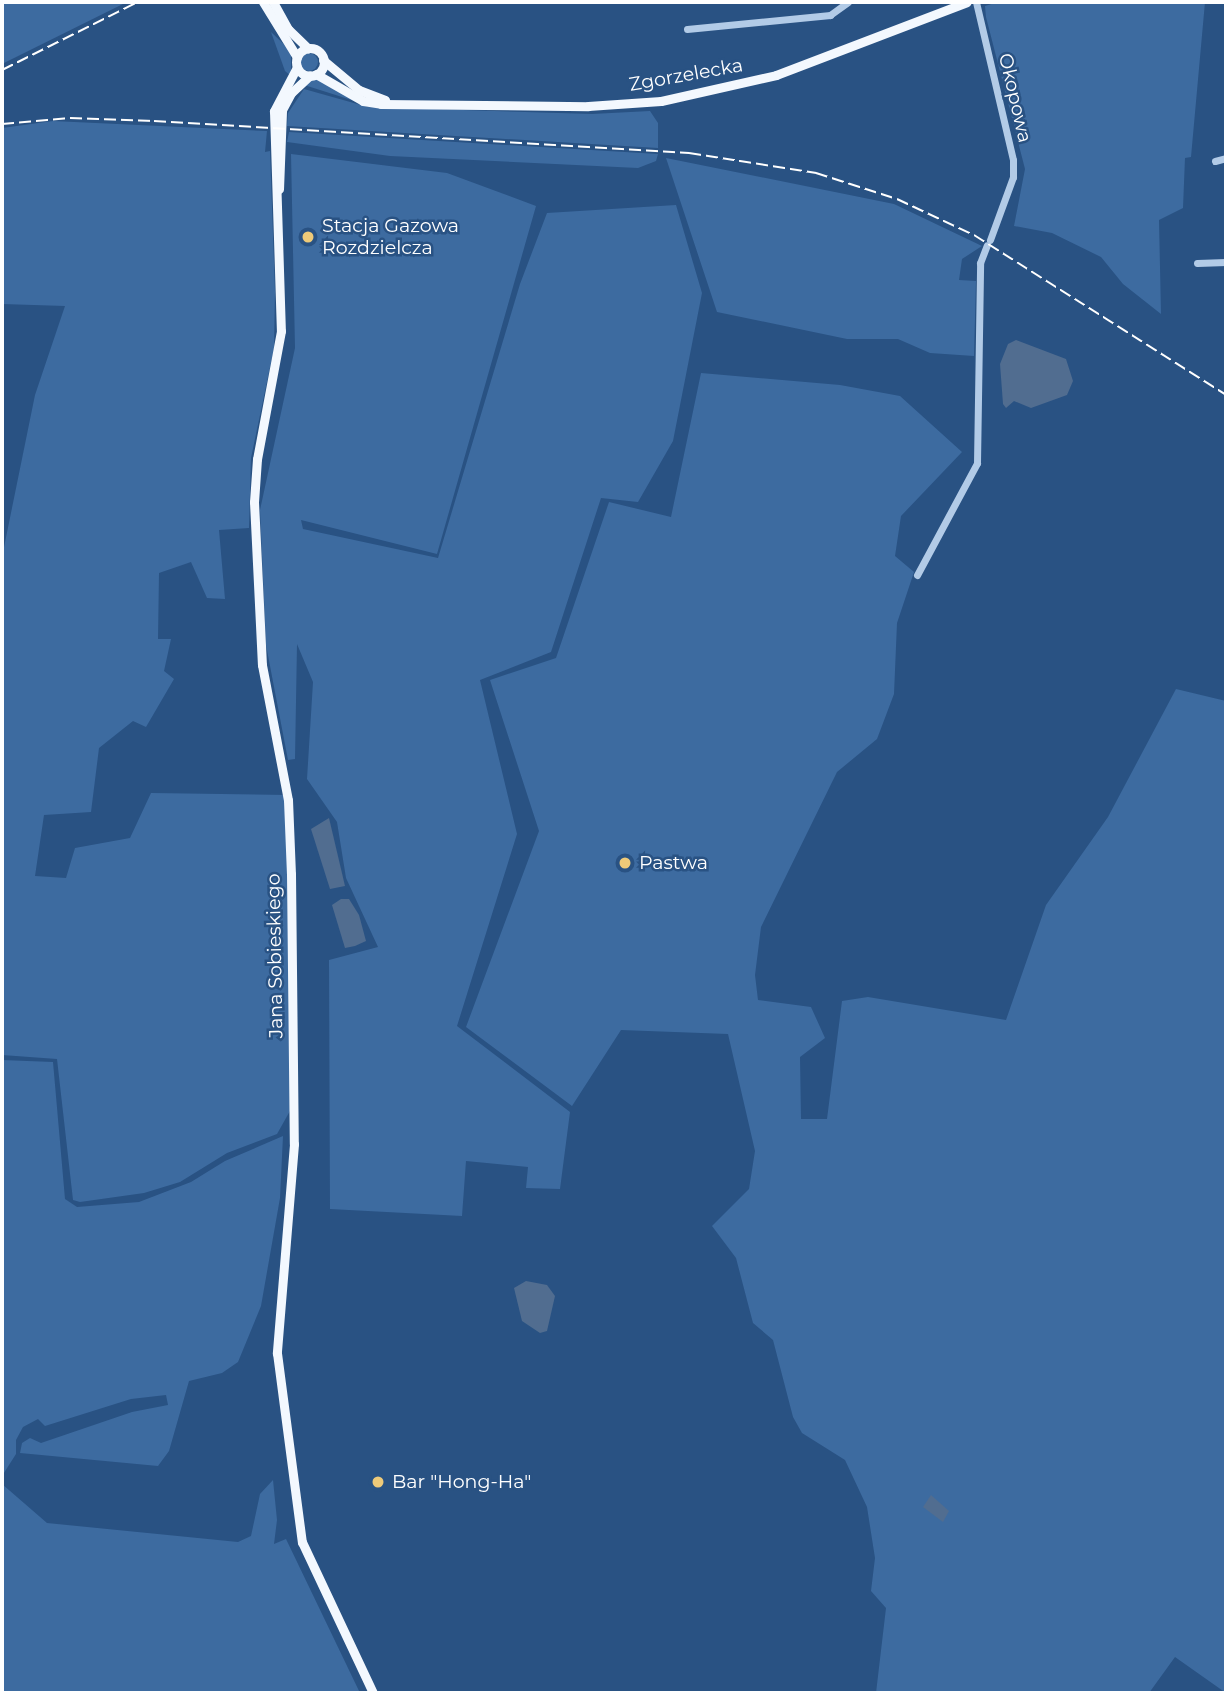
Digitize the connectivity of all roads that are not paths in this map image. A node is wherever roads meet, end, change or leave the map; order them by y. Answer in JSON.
{"nodes":[{"id":1,"x":263,"y":2,"type":"edge"},
{"id":2,"x":273,"y":2,"type":"edge"},
{"id":3,"x":848,"y":2,"type":"edge"},
{"id":4,"x":967,"y":2,"type":"edge"},
{"id":5,"x":976,"y":2,"type":"edge"},
{"id":6,"x":687,"y":29,"type":"dead end"},
{"id":7,"x":308,"y":48,"type":"junction"},
{"id":8,"x":323,"y":60,"type":"junction"},
{"id":9,"x":297,"y":62,"type":"junction"},
{"id":10,"x":313,"y":75,"type":"junction"},
{"id":11,"x":397,"y":102,"type":"junction"},
{"id":12,"x":1226,"y":158,"type":"edge"},
{"id":13,"x":1215,"y":161,"type":"dead end"},
{"id":14,"x":278,"y":205,"type":"junction"},
{"id":15,"x":1226,"y":262,"type":"edge"},
{"id":16,"x":1197,"y":263,"type":"dead end"},
{"id":17,"x":917,"y":575,"type":"dead end"},
{"id":18,"x":373,"y":1693,"type":"edge"}],
"edges":[{"from":1,"to":9,"type":"main road"},
{"from":2,"to":7,"type":"main road"},
{"from":3,"to":6,"type":"street"},
{"from":4,"to":11,"type":"main road","name":"Zgorzelecka"},
{"from":5,"to":17,"type":"street","name":"Okopowa"},
{"from":7,"to":8,"type":"main road","name":"Zgorzelecka"},
{"from":7,"to":9,"type":"main road"},
{"from":8,"to":10,"type":"main road","name":"Jana Sobieskiego"},
{"from":8,"to":11,"type":"main road","name":"Zgorzelecka"},
{"from":9,"to":10,"type":"main road","name":"Zgorzelecka"},
{"from":9,"to":14,"type":"main road","name":"Jana Sobieskiego"},
{"from":10,"to":11,"type":"main road","name":"Zgorzelecka"},
{"from":10,"to":14,"type":"main road","name":"Jana Sobieskiego"},
{"from":12,"to":13,"type":"street"},
{"from":14,"to":18,"type":"main road","name":"Jana Sobieskiego"},
{"from":15,"to":16,"type":"street"}]}
